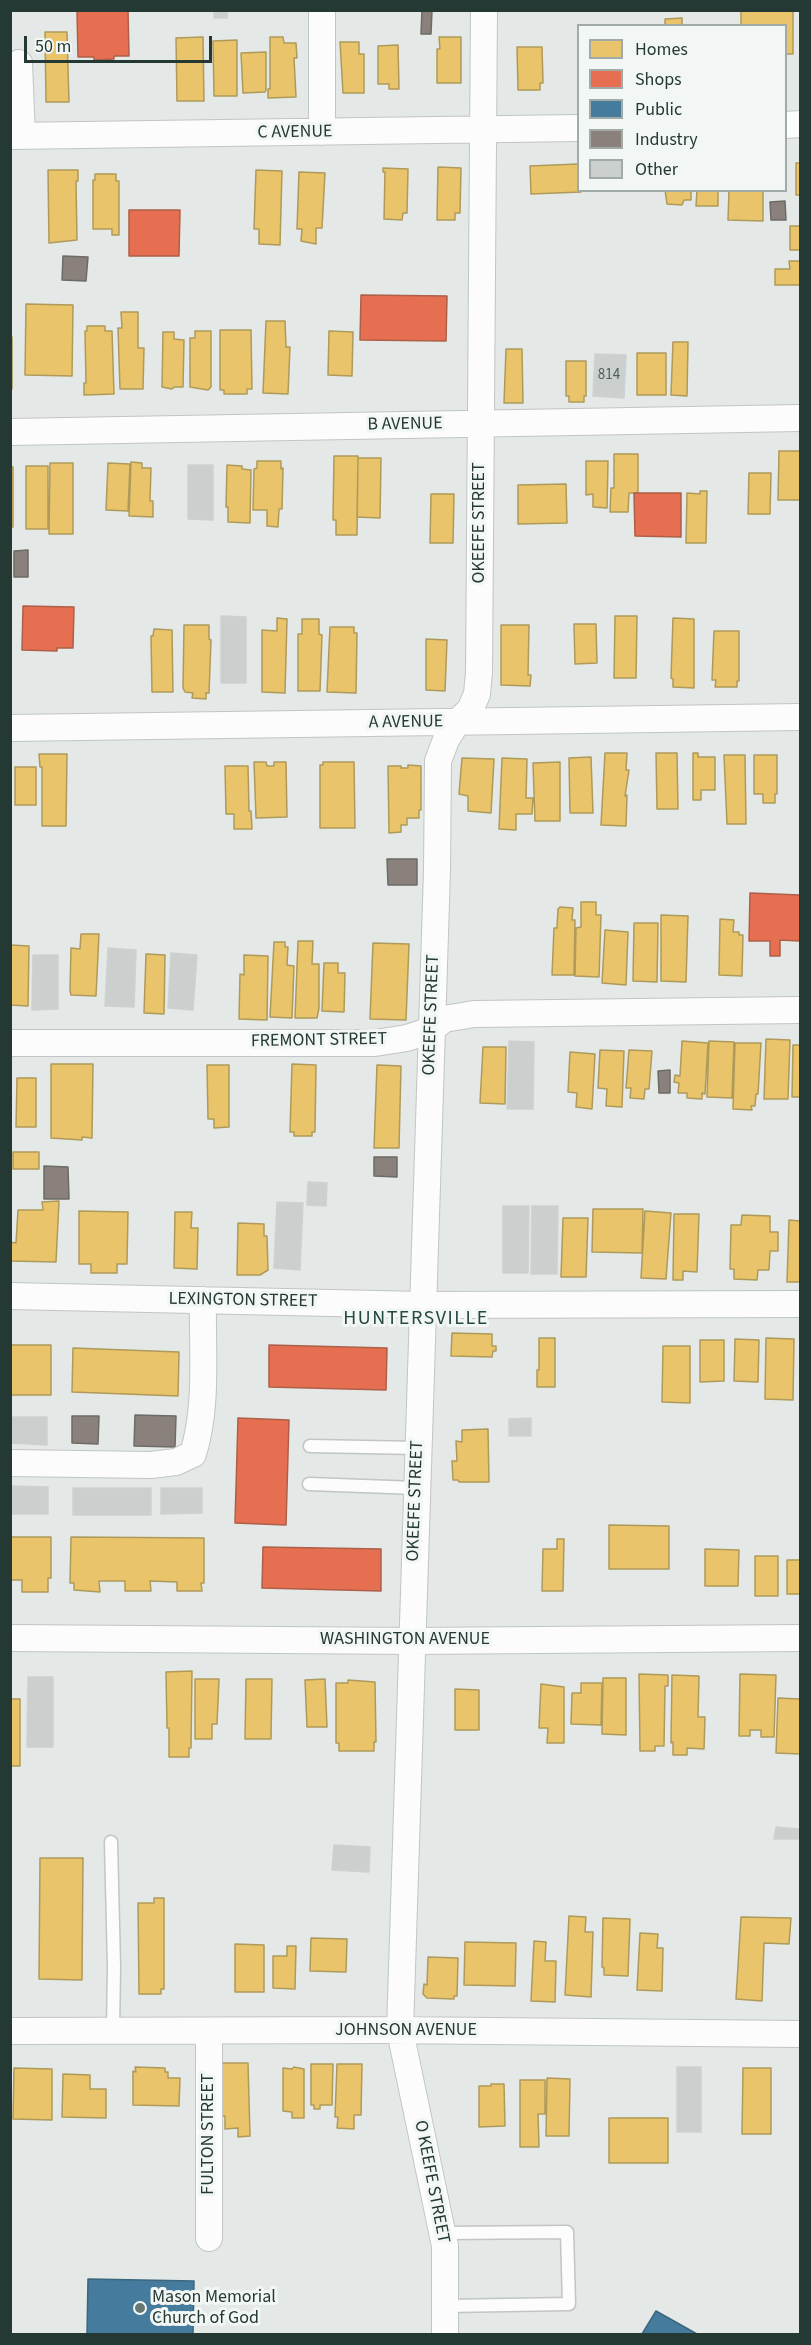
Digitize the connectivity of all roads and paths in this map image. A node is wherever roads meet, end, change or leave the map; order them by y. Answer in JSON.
{"nodes":[{"id":1,"x":322,"y":10,"type":"edge"},
{"id":2,"x":484,"y":10,"type":"edge"},
{"id":3,"x":19,"y":63,"type":"dead end"},
{"id":4,"x":577,"y":128,"type":"edge"},
{"id":5,"x":484,"y":130,"type":"junction"},
{"id":6,"x":322,"y":132,"type":"junction"},
{"id":7,"x":16,"y":136,"type":"edge"},
{"id":8,"x":801,"y":418,"type":"edge"},
{"id":9,"x":480,"y":424,"type":"junction"},
{"id":10,"x":10,"y":432,"type":"edge"},
{"id":11,"x":801,"y":717,"type":"edge"},
{"id":12,"x":458,"y":722,"type":"junction"},
{"id":13,"x":10,"y":728,"type":"edge"},
{"id":14,"x":801,"y":1010,"type":"edge"},
{"id":15,"x":431,"y":1030,"type":"junction"},
{"id":16,"x":10,"y":1043,"type":"edge"},
{"id":17,"x":10,"y":1296,"type":"edge"},
{"id":18,"x":203,"y":1300,"type":"junction"},
{"id":19,"x":801,"y":1304,"type":"edge"},
{"id":20,"x":423,"y":1305,"type":"junction"},
{"id":21,"x":310,"y":1446,"type":"dead end"},
{"id":22,"x":418,"y":1448,"type":"junction"},
{"id":23,"x":10,"y":1463,"type":"edge"},
{"id":24,"x":309,"y":1484,"type":"dead end"},
{"id":25,"x":417,"y":1488,"type":"junction"},
{"id":26,"x":10,"y":1638,"type":"edge"},
{"id":27,"x":801,"y":1638,"type":"edge"},
{"id":28,"x":412,"y":1641,"type":"junction"},
{"id":29,"x":111,"y":1842,"type":"dead end"},
{"id":30,"x":10,"y":2031,"type":"edge"},
{"id":31,"x":113,"y":2031,"type":"junction"},
{"id":32,"x":209,"y":2031,"type":"junction"},
{"id":33,"x":400,"y":2031,"type":"junction"},
{"id":34,"x":801,"y":2034,"type":"edge"},
{"id":35,"x":442,"y":2233,"type":"junction"},
{"id":36,"x":209,"y":2238,"type":"dead end"},
{"id":37,"x":445,"y":2306,"type":"junction"},
{"id":38,"x":445,"y":2334,"type":"edge"}],
"edges":[{"from":1,"to":6,"type":"street"},
{"from":2,"to":5,"type":"street","name":"OKEEFE STREET"},
{"from":3,"to":7,"type":"street"},
{"from":4,"to":5,"type":"street","name":"C AVENUE"},
{"from":5,"to":6,"type":"street","name":"C AVENUE"},
{"from":5,"to":9,"type":"street","name":"OKEEFE STREET"},
{"from":6,"to":7,"type":"street","name":"C AVENUE"},
{"from":8,"to":9,"type":"street","name":"B AVENUE"},
{"from":9,"to":10,"type":"street","name":"B AVENUE"},
{"from":9,"to":12,"type":"street","name":"OKEEFE STREET"},
{"from":11,"to":12,"type":"street","name":"A AVENUE"},
{"from":12,"to":13,"type":"street","name":"A AVENUE"},
{"from":12,"to":15,"type":"street","name":"OKEEFE STREET"},
{"from":14,"to":15,"type":"street","name":"FREMONT STREET"},
{"from":15,"to":16,"type":"street","name":"FREMONT STREET"},
{"from":15,"to":20,"type":"street","name":"OKEEFE STREET"},
{"from":17,"to":18,"type":"street","name":"LEXINGTON STREET"},
{"from":18,"to":20,"type":"street","name":"LEXINGTON STREET"},
{"from":18,"to":23,"type":"street"},
{"from":19,"to":20,"type":"street","name":"LEXINGTON STREET"},
{"from":20,"to":22,"type":"street","name":"OKEEFE STREET"},
{"from":21,"to":22,"type":"lane"},
{"from":22,"to":25,"type":"street","name":"OKEEFE STREET"},
{"from":24,"to":25,"type":"lane"},
{"from":25,"to":28,"type":"street","name":"OKEEFE STREET"},
{"from":26,"to":28,"type":"street","name":"WASHINGTON AVENUE"},
{"from":27,"to":28,"type":"street","name":"WASHINGTON AVENUE"},
{"from":28,"to":33,"type":"street","name":"OKEEFE STREET"},
{"from":29,"to":31,"type":"lane"},
{"from":30,"to":31,"type":"street","name":"JOHNSON AVENUE"},
{"from":31,"to":32,"type":"street","name":"JOHNSON AVENUE"},
{"from":32,"to":33,"type":"street","name":"JOHNSON AVENUE"},
{"from":32,"to":36,"type":"street","name":"FULTON STREET"},
{"from":33,"to":34,"type":"street","name":"JOHNSON AVENUE"},
{"from":33,"to":35,"type":"street","name":"O KEEFE STREET"},
{"from":35,"to":37,"type":"street","name":"O KEEFE STREET"},
{"from":35,"to":37,"type":"lane"},
{"from":37,"to":38,"type":"street","name":"O KEEFE STREET"}]}
